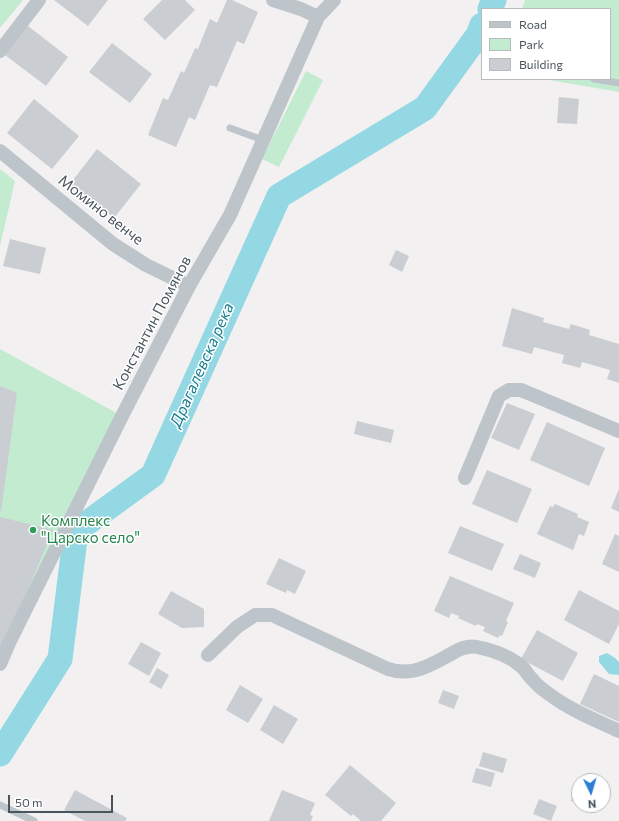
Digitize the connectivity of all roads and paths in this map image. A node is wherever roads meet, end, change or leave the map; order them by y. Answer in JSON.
{"nodes":[{"id":1,"x":39,"y":0,"type":"edge"},
{"id":2,"x":273,"y":0,"type":"edge"},
{"id":3,"x":334,"y":0,"type":"edge"},
{"id":4,"x":318,"y":17,"type":"junction"},
{"id":5,"x":0,"y":51,"type":"edge"},
{"id":6,"x":600,"y":80,"type":"edge"},
{"id":7,"x":619,"y":83,"type":"edge"},
{"id":8,"x":230,"y":128,"type":"dead end"},
{"id":9,"x":263,"y":140,"type":"junction"},
{"id":10,"x":0,"y":151,"type":"edge"},
{"id":11,"x":189,"y":286,"type":"junction"},
{"id":12,"x":619,"y":430,"type":"edge"},
{"id":13,"x":464,"y":478,"type":"dead end"},
{"id":14,"x":208,"y":655,"type":"dead end"},
{"id":15,"x":0,"y":664,"type":"edge"},
{"id":16,"x":619,"y":731,"type":"edge"},
{"id":17,"x":0,"y":805,"type":"edge"},
{"id":18,"x":34,"y":821,"type":"edge"}],
"edges":[{"from":1,"to":5,"type":"street"},
{"from":2,"to":4,"type":"street"},
{"from":3,"to":4,"type":"street","name":"Константин Помянов"},
{"from":4,"to":9,"type":"street","name":"Константин Помянов"},
{"from":6,"to":7,"type":"lane"},
{"from":8,"to":9,"type":"lane"},
{"from":9,"to":11,"type":"street","name":"Константин Помянов"},
{"from":10,"to":11,"type":"street","name":"Момино венче"},
{"from":11,"to":15,"type":"street","name":"Константин Помянов"},
{"from":12,"to":13,"type":"street"},
{"from":14,"to":16,"type":"street"},
{"from":17,"to":18,"type":"lane"}]}
